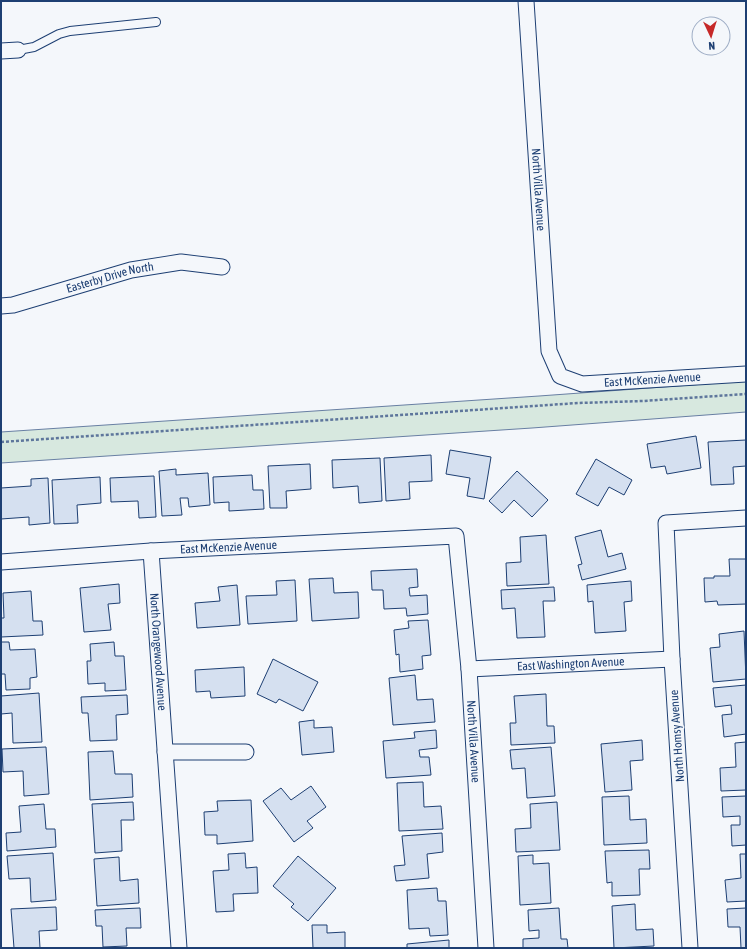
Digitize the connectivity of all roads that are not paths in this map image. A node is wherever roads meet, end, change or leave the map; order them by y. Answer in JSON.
{"nodes":[{"id":1,"x":526,"y":1,"type":"edge"},
{"id":2,"x":156,"y":22,"type":"dead end"},
{"id":3,"x":18,"y":50,"type":"joint"},
{"id":4,"x":1,"y":51,"type":"edge"},
{"id":5,"x":222,"y":267,"type":"dead end"},
{"id":6,"x":1,"y":306,"type":"edge"},
{"id":7,"x":746,"y":374,"type":"edge"},
{"id":8,"x":560,"y":376,"type":"joint"},
{"id":9,"x":746,"y":518,"type":"edge"},
{"id":10,"x":456,"y":536,"type":"joint"},
{"id":11,"x":151,"y":552,"type":"junction"},
{"id":12,"x":1,"y":562,"type":"edge"},
{"id":13,"x":672,"y":659,"type":"junction"},
{"id":14,"x":469,"y":669,"type":"junction"},
{"id":15,"x":165,"y":752,"type":"junction"},
{"id":16,"x":246,"y":752,"type":"dead end"},
{"id":17,"x":179,"y":948,"type":"edge"},
{"id":18,"x":486,"y":948,"type":"edge"},
{"id":19,"x":690,"y":948,"type":"edge"}],
"edges":[{"from":1,"to":8,"type":"street","name":"North Villa Avenue"},
{"from":2,"to":3,"type":"lane"},
{"from":3,"to":4,"type":"street"},
{"from":5,"to":6,"type":"street","name":"Easterby Drive North"},
{"from":7,"to":8,"type":"street","name":"East McKenzie Avenue"},
{"from":9,"to":13,"type":"street","name":"North Homsy Avenue"},
{"from":10,"to":11,"type":"street","name":"East McKenzie Avenue"},
{"from":10,"to":14,"type":"street","name":"North Villa Avenue"},
{"from":11,"to":12,"type":"street","name":"East McKenzie Avenue"},
{"from":11,"to":15,"type":"street","name":"North Orangewood Avenue"},
{"from":13,"to":14,"type":"street","name":"East Washington Avenue"},
{"from":13,"to":19,"type":"street","name":"North Homsy Avenue"},
{"from":14,"to":18,"type":"street","name":"North Villa Avenue"},
{"from":15,"to":16,"type":"street"},
{"from":15,"to":17,"type":"street","name":"North Orangewood Avenue"}]}
